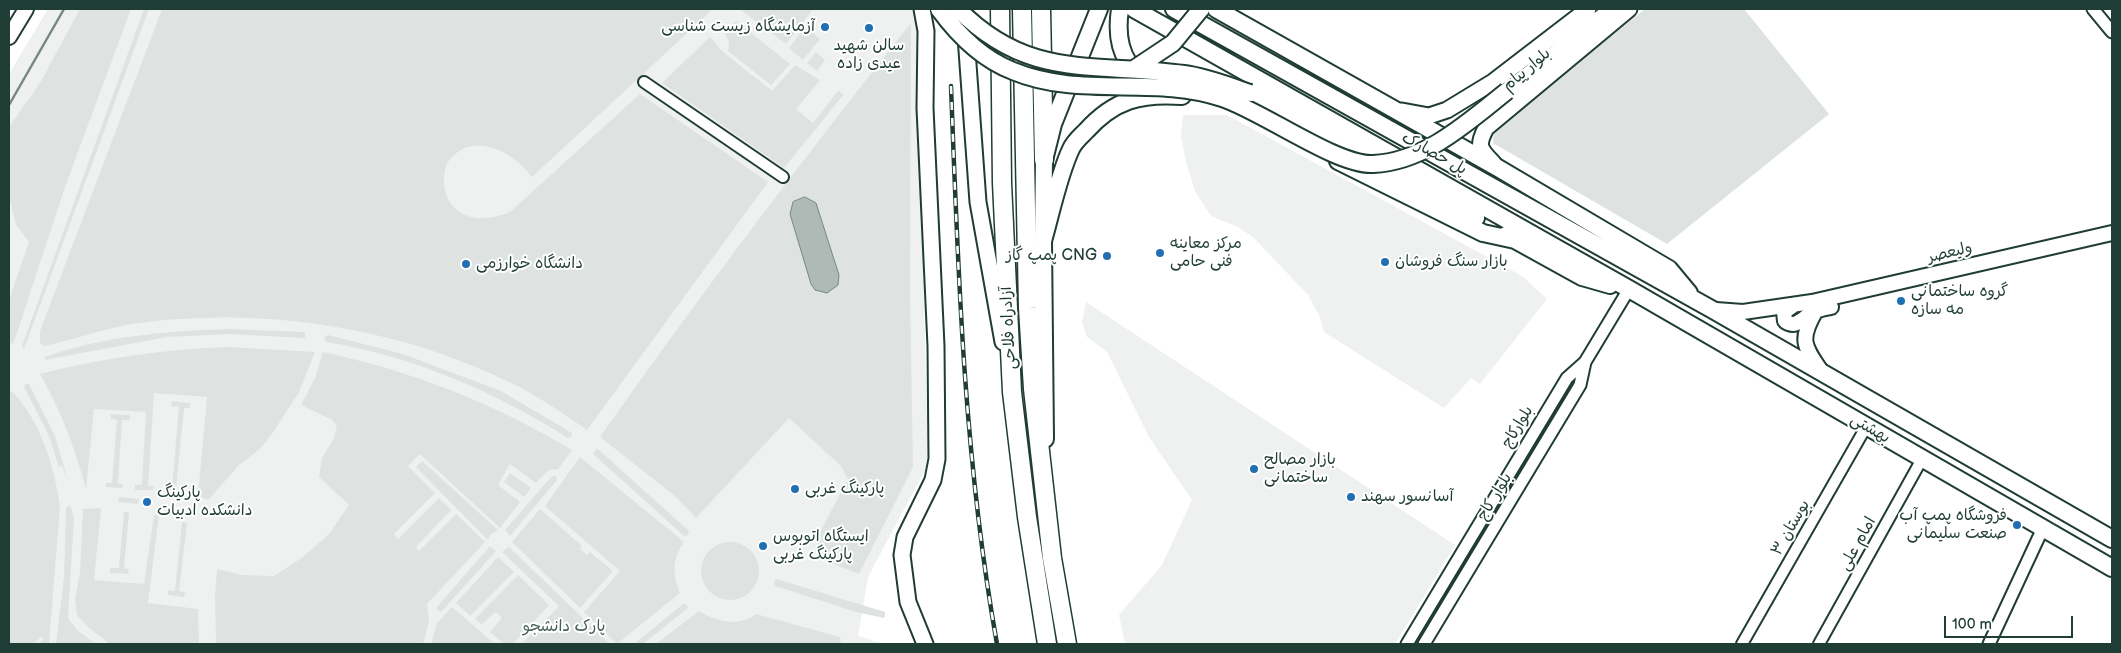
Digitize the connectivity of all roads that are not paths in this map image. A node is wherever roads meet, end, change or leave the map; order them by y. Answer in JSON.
{"nodes":[{"id":1,"x":26,"y":9,"type":"edge"},
{"id":2,"x":922,"y":9,"type":"edge"},
{"id":3,"x":939,"y":9,"type":"edge"},
{"id":4,"x":958,"y":9,"type":"edge"},
{"id":5,"x":964,"y":9,"type":"edge"},
{"id":6,"x":1000,"y":9,"type":"edge"},
{"id":7,"x":1022,"y":9,"type":"edge"},
{"id":8,"x":1041,"y":9,"type":"edge"},
{"id":9,"x":1099,"y":9,"type":"edge"},
{"id":10,"x":1120,"y":9,"type":"edge"},
{"id":11,"x":1174,"y":9,"type":"edge"},
{"id":12,"x":1201,"y":9,"type":"edge"},
{"id":13,"x":1216,"y":9,"type":"edge"},
{"id":14,"x":1236,"y":9,"type":"edge"},
{"id":15,"x":1588,"y":9,"type":"edge"},
{"id":16,"x":1612,"y":9,"type":"edge"},
{"id":17,"x":1629,"y":9,"type":"edge"},
{"id":18,"x":2093,"y":9,"type":"edge"},
{"id":19,"x":1137,"y":10,"type":"edge"},
{"id":20,"x":2112,"y":32,"type":"edge"},
{"id":21,"x":9,"y":37,"type":"edge"},
{"id":22,"x":1276,"y":43,"type":"junction"},
{"id":23,"x":644,"y":82,"type":"dead end"},
{"id":24,"x":1493,"y":82,"type":"junction"},
{"id":25,"x":1090,"y":85,"type":"junction"},
{"id":26,"x":1507,"y":91,"type":"joint"},
{"id":27,"x":1168,"y":95,"type":"junction"},
{"id":28,"x":1460,"y":102,"type":"junction"},
{"id":29,"x":1510,"y":108,"type":"junction"},
{"id":30,"x":1394,"y":109,"type":"junction"},
{"id":31,"x":1486,"y":128,"type":"junction"},
{"id":32,"x":1044,"y":160,"type":"junction"},
{"id":33,"x":1498,"y":168,"type":"junction"},
{"id":34,"x":783,"y":177,"type":"dead end"},
{"id":35,"x":2112,"y":233,"type":"edge"},
{"id":36,"x":1515,"y":240,"type":"junction"},
{"id":37,"x":1042,"y":241,"type":"junction"},
{"id":38,"x":2112,"y":242,"type":"edge"},
{"id":39,"x":1629,"y":289,"type":"junction"},
{"id":40,"x":1694,"y":299,"type":"junction"},
{"id":41,"x":1795,"y":305,"type":"junction"},
{"id":42,"x":1713,"y":310,"type":"junction"},
{"id":43,"x":1816,"y":311,"type":"junction"},
{"id":44,"x":1585,"y":362,"type":"junction"},
{"id":45,"x":1821,"y":372,"type":"junction"},
{"id":46,"x":1012,"y":392,"type":"junction"},
{"id":47,"x":1866,"y":427,"type":"junction"},
{"id":48,"x":1922,"y":459,"type":"junction"},
{"id":49,"x":1047,"y":506,"type":"junction"},
{"id":50,"x":2043,"y":528,"type":"junction"},
{"id":51,"x":2112,"y":539,"type":"edge"},
{"id":52,"x":2112,"y":568,"type":"edge"},
{"id":53,"x":925,"y":644,"type":"edge"},
{"id":54,"x":1047,"y":644,"type":"edge"},
{"id":55,"x":1066,"y":644,"type":"edge"},
{"id":56,"x":1407,"y":644,"type":"edge"},
{"id":57,"x":1424,"y":644,"type":"edge"},
{"id":58,"x":1742,"y":644,"type":"edge"},
{"id":59,"x":1819,"y":644,"type":"edge"},
{"id":60,"x":1989,"y":644,"type":"edge"}],
"edges":[{"from":1,"to":21,"type":"main road"},
{"from":2,"to":53,"type":"main road"},
{"from":3,"to":25,"type":"highway","bridge":true},
{"from":4,"to":36,"type":"highway","bridge":true},
{"from":5,"to":46,"type":"main road"},
{"from":6,"to":46,"type":"highway","name":"آزادراه فلاحی"},
{"from":7,"to":49,"type":"highway","name":"آزادراه فلاحی"},
{"from":8,"to":32,"type":"highway"},
{"from":9,"to":32,"type":"highway"},
{"from":10,"to":27,"type":"highway"},
{"from":11,"to":40,"type":"highway","name":"پل حصارک"},
{"from":12,"to":25,"type":"highway","bridge":true},
{"from":13,"to":22,"type":"highway"},
{"from":14,"to":22,"type":"highway"},
{"from":15,"to":24,"type":"main road","name":"بلوار پیام"},
{"from":16,"to":26,"type":"main road"},
{"from":17,"to":29,"type":"main road","name":"بلوار پیام"},
{"from":18,"to":20,"type":"street"},
{"from":19,"to":39,"type":"highway","name":"پل حصارک"},
{"from":22,"to":30,"type":"highway"},
{"from":23,"to":34,"type":"street"},
{"from":24,"to":28,"type":"main road","name":"بلوار پیام"},
{"from":24,"to":29,"type":"main road"},
{"from":25,"to":26,"type":"highway","bridge":true},
{"from":27,"to":36,"type":"highway"},
{"from":27,"to":37,"type":"highway"},
{"from":28,"to":30,"type":"main road","name":"بلوار پیام"},
{"from":28,"to":31,"type":"main road"},
{"from":29,"to":31,"type":"main road","name":"بلوار پیام"},
{"from":30,"to":33,"type":"highway"},
{"from":31,"to":33,"type":"main road"},
{"from":32,"to":37,"type":"highway"},
{"from":33,"to":40,"type":"highway"},
{"from":35,"to":41,"type":"main road","name":"ولیعصر"},
{"from":36,"to":39,"type":"highway"},
{"from":37,"to":49,"type":"highway"},
{"from":38,"to":43,"type":"main road","name":"ولیعصر"},
{"from":39,"to":44,"type":"street"},
{"from":39,"to":47,"type":"highway","name":"بهشتی"},
{"from":40,"to":42,"type":"highway","name":"بهشتی"},
{"from":41,"to":42,"type":"main road","name":"ولیعصر"},
{"from":41,"to":43,"type":"main road","name":"ولیعصر"},
{"from":42,"to":45,"type":"highway","name":"بهشتی"},
{"from":43,"to":45,"type":"main road"},
{"from":44,"to":56,"type":"street","name":"بلوارکاج"},
{"from":44,"to":57,"type":"street","name":"بلوار کاج"},
{"from":45,"to":51,"type":"highway","name":"بهشتی"},
{"from":46,"to":54,"type":"highway","name":"آزادراه فلاحی"},
{"from":47,"to":48,"type":"highway","name":"بهشتی"},
{"from":47,"to":58,"type":"street","name":"بوستان ۳"},
{"from":48,"to":50,"type":"highway","name":"بهشتی"},
{"from":48,"to":59,"type":"street","name":"امام علی"},
{"from":49,"to":55,"type":"highway","name":"آزادراه فلاحی"},
{"from":50,"to":52,"type":"highway","name":"بهشتی"},
{"from":50,"to":60,"type":"street"}]}
